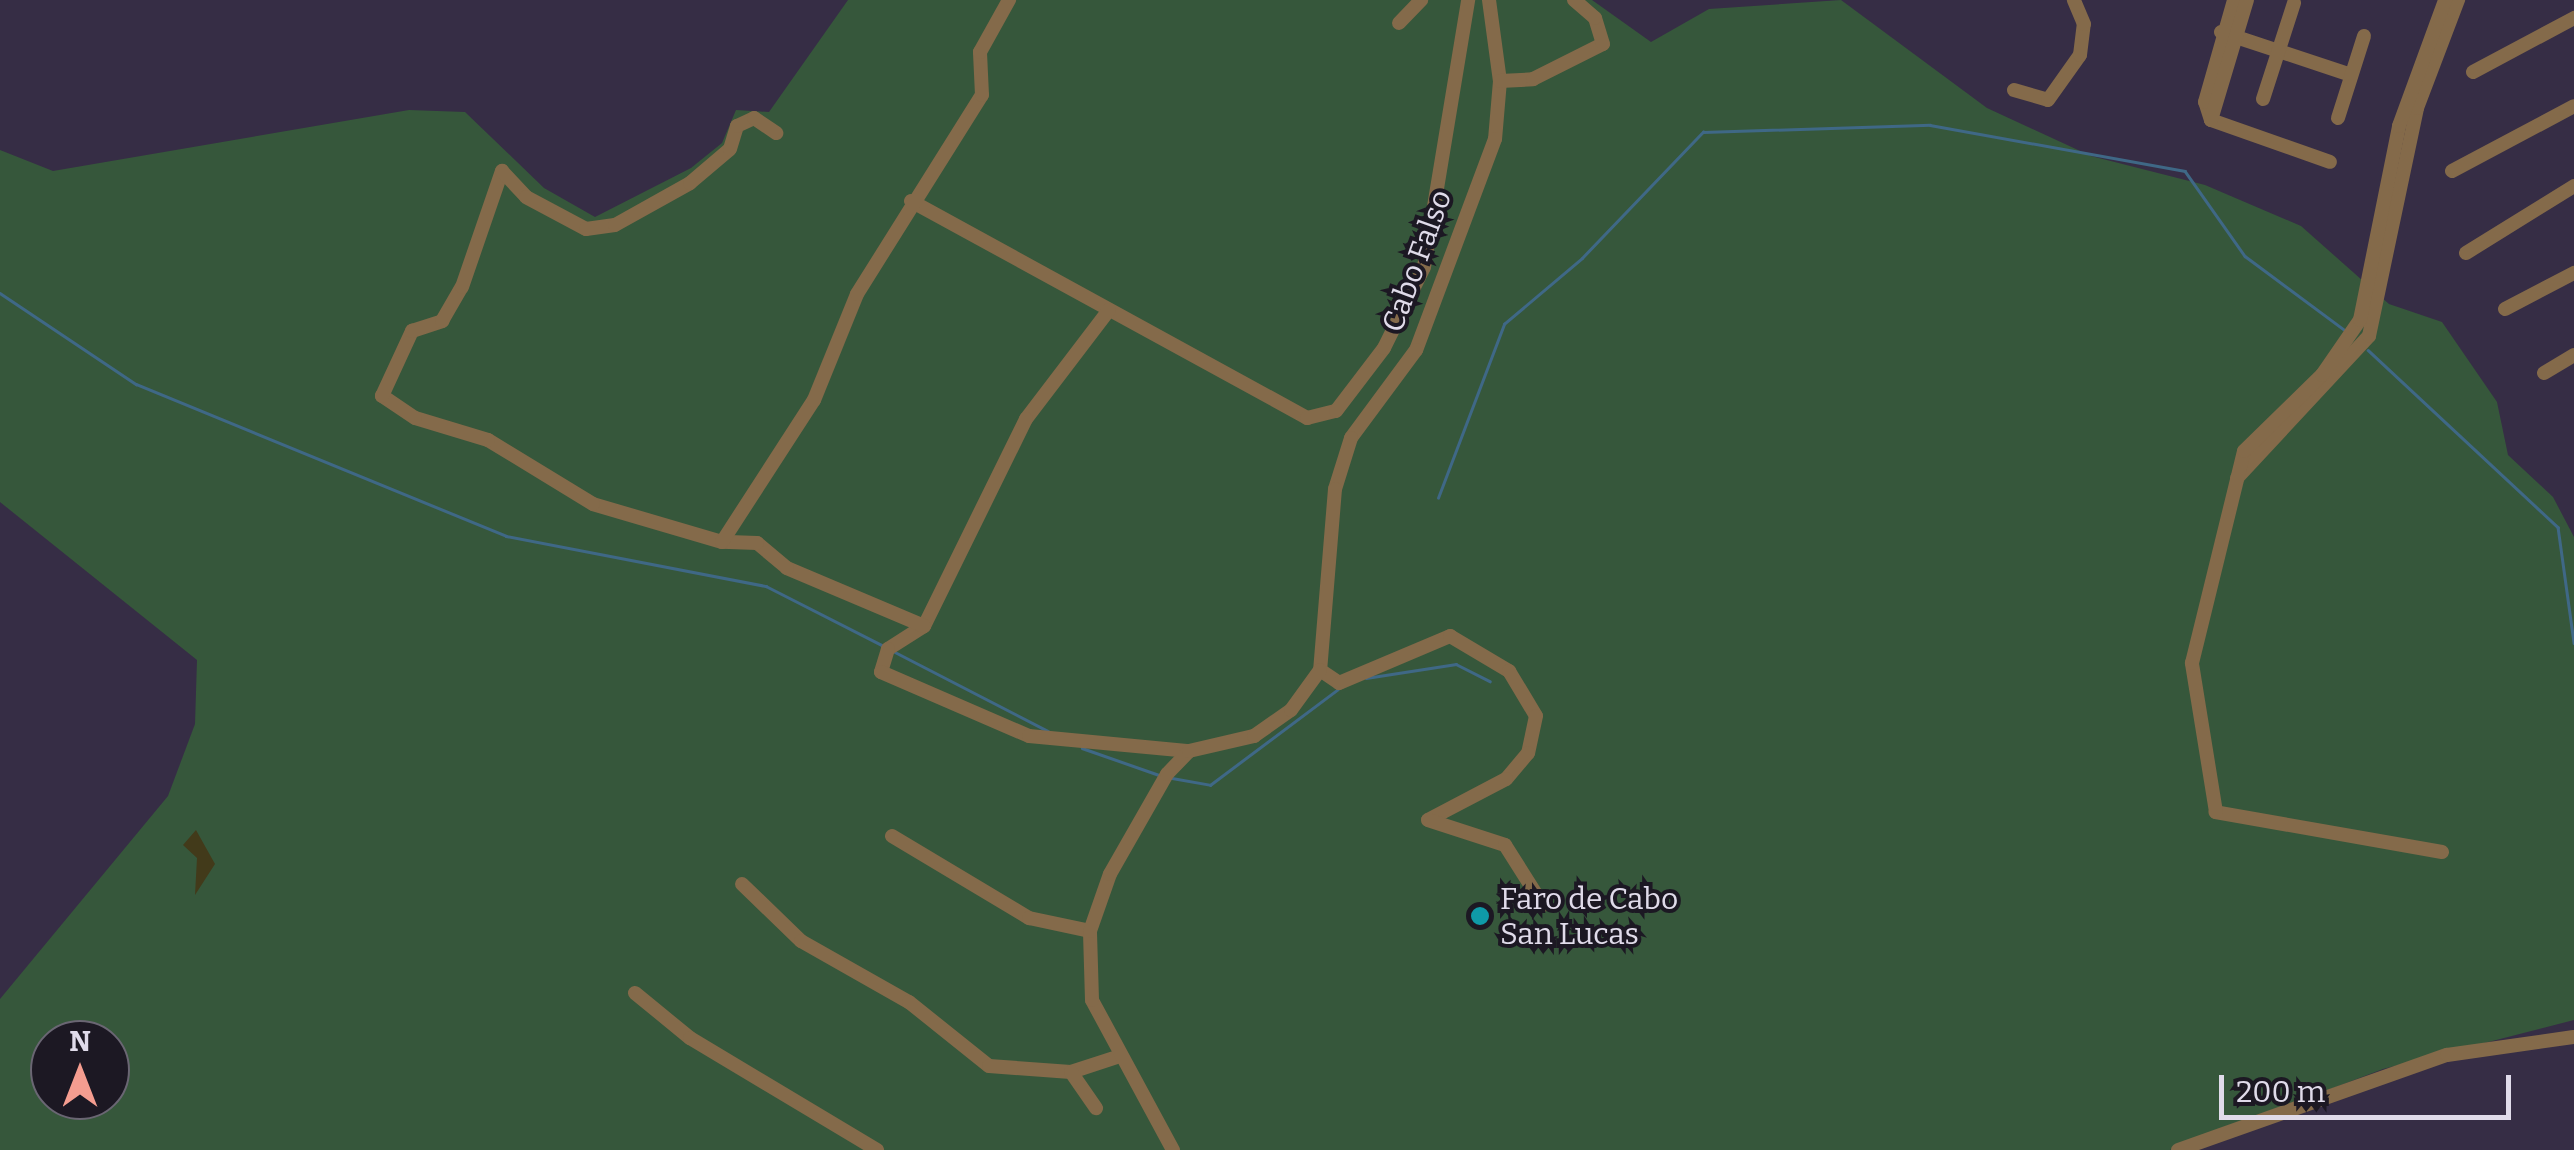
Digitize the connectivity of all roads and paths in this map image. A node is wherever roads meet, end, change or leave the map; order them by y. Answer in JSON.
{"nodes":[{"id":1,"x":1008,"y":0,"type":"edge"},
{"id":2,"x":1421,"y":0,"type":"edge"},
{"id":3,"x":1468,"y":0,"type":"edge"},
{"id":4,"x":1489,"y":0,"type":"edge"},
{"id":5,"x":1574,"y":0,"type":"edge"},
{"id":6,"x":2074,"y":0,"type":"edge"},
{"id":7,"x":2234,"y":0,"type":"edge"},
{"id":8,"x":2247,"y":0,"type":"edge"},
{"id":9,"x":2445,"y":0,"type":"edge"},
{"id":10,"x":2458,"y":0,"type":"edge"},
{"id":11,"x":2294,"y":2,"type":"edge"},
{"id":12,"x":2574,"y":18,"type":"edge"},
{"id":13,"x":1399,"y":23,"type":"dead end"},
{"id":14,"x":2227,"y":33,"type":"junction"},
{"id":15,"x":2364,"y":36,"type":"dead end"},
{"id":16,"x":2277,"y":49,"type":"junction"},
{"id":17,"x":2473,"y":72,"type":"dead end"},
{"id":18,"x":2350,"y":75,"type":"junction"},
{"id":19,"x":1500,"y":81,"type":"junction"},
{"id":20,"x":2014,"y":90,"type":"dead end"},
{"id":21,"x":2263,"y":99,"type":"dead end"},
{"id":22,"x":2574,"y":106,"type":"edge"},
{"id":23,"x":2338,"y":118,"type":"dead end"},
{"id":24,"x":776,"y":133,"type":"dead end"},
{"id":25,"x":2330,"y":162,"type":"dead end"},
{"id":26,"x":2452,"y":171,"type":"dead end"},
{"id":27,"x":2574,"y":186,"type":"edge"},
{"id":28,"x":912,"y":201,"type":"junction"},
{"id":29,"x":2466,"y":253,"type":"dead end"},
{"id":30,"x":2574,"y":273,"type":"edge"},
{"id":31,"x":2504,"y":309,"type":"dead end"},
{"id":32,"x":1110,"y":310,"type":"junction"},
{"id":33,"x":2368,"y":322,"type":"junction"},
{"id":34,"x":2574,"y":354,"type":"edge"},
{"id":35,"x":2544,"y":373,"type":"dead end"},
{"id":36,"x":722,"y":542,"type":"junction"},
{"id":37,"x":924,"y":626,"type":"junction"},
{"id":38,"x":1320,"y":670,"type":"junction"},
{"id":39,"x":1153,"y":751,"type":"junction"},
{"id":40,"x":1190,"y":752,"type":"junction"},
{"id":41,"x":1167,"y":774,"type":"junction"},
{"id":42,"x":892,"y":836,"type":"dead end"},
{"id":43,"x":2442,"y":852,"type":"dead end"},
{"id":44,"x":742,"y":884,"type":"dead end"},
{"id":45,"x":1543,"y":906,"type":"dead end"},
{"id":46,"x":1090,"y":931,"type":"junction"},
{"id":47,"x":635,"y":994,"type":"dead end"},
{"id":48,"x":2574,"y":1036,"type":"edge"},
{"id":49,"x":1117,"y":1056,"type":"junction"},
{"id":50,"x":1071,"y":1072,"type":"junction"},
{"id":51,"x":1096,"y":1108,"type":"dead end"},
{"id":52,"x":878,"y":1150,"type":"edge"},
{"id":53,"x":1173,"y":1150,"type":"edge"},
{"id":54,"x":2178,"y":1150,"type":"edge"}],
"edges":[{"from":1,"to":28,"type":"street"},
{"from":2,"to":13,"type":"street"},
{"from":3,"to":32,"type":"street"},
{"from":4,"to":19,"type":"street","name":"Cabo Falso"},
{"from":5,"to":19,"type":"street"},
{"from":6,"to":20,"type":"street"},
{"from":7,"to":14,"type":"street"},
{"from":8,"to":14,"type":"street"},
{"from":9,"to":33,"type":"street"},
{"from":10,"to":33,"type":"street"},
{"from":11,"to":16,"type":"street"},
{"from":12,"to":17,"type":"street"},
{"from":14,"to":16,"type":"street"},
{"from":14,"to":25,"type":"street"},
{"from":15,"to":18,"type":"street"},
{"from":16,"to":18,"type":"street"},
{"from":16,"to":21,"type":"street"},
{"from":18,"to":23,"type":"street"},
{"from":19,"to":38,"type":"street","name":"Cabo Falso"},
{"from":22,"to":26,"type":"street"},
{"from":24,"to":36,"type":"street"},
{"from":27,"to":29,"type":"street"},
{"from":28,"to":32,"type":"street"},
{"from":28,"to":36,"type":"street"},
{"from":30,"to":31,"type":"street"},
{"from":32,"to":37,"type":"street"},
{"from":33,"to":43,"type":"street"},
{"from":34,"to":35,"type":"street"},
{"from":36,"to":37,"type":"street"},
{"from":37,"to":39,"type":"street"},
{"from":38,"to":40,"type":"street"},
{"from":38,"to":45,"type":"street"},
{"from":39,"to":40,"type":"street"},
{"from":39,"to":41,"type":"street"},
{"from":40,"to":41,"type":"street"},
{"from":41,"to":46,"type":"street"},
{"from":42,"to":46,"type":"street"},
{"from":44,"to":50,"type":"street"},
{"from":46,"to":49,"type":"street"},
{"from":47,"to":52,"type":"street"},
{"from":48,"to":54,"type":"street"},
{"from":49,"to":50,"type":"street"},
{"from":49,"to":53,"type":"street"},
{"from":50,"to":51,"type":"street"}]}
